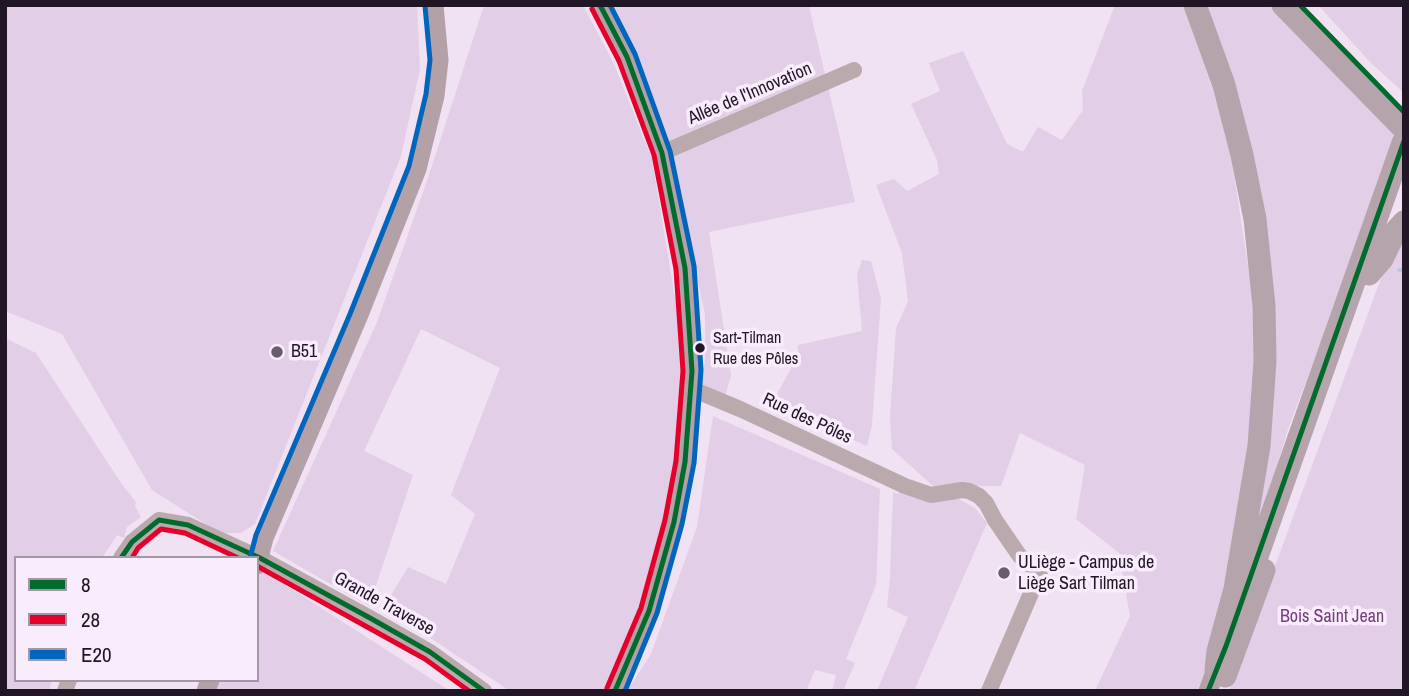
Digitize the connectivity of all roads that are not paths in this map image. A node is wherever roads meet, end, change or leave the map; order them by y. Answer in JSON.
{"nodes":[{"id":1,"x":434,"y":5,"type":"edge"},
{"id":2,"x":600,"y":5,"type":"edge"},
{"id":3,"x":1195,"y":5,"type":"edge"},
{"id":4,"x":1283,"y":5,"type":"edge"},
{"id":5,"x":1300,"y":5,"type":"edge"},
{"id":6,"x":854,"y":70,"type":"dead end"},
{"id":7,"x":1404,"y":113,"type":"edge"},
{"id":8,"x":1403,"y":136,"type":"edge"},
{"id":9,"x":662,"y":153,"type":"junction"},
{"id":10,"x":1404,"y":184,"type":"edge"},
{"id":11,"x":1404,"y":222,"type":"edge"},
{"id":12,"x":1370,"y":274,"type":"junction"},
{"id":13,"x":692,"y":389,"type":"junction"},
{"id":14,"x":122,"y":556,"type":"edge"},
{"id":15,"x":249,"y":556,"type":"edge"},
{"id":16,"x":259,"y":561,"type":"edge"},
{"id":17,"x":1217,"y":683,"type":"edge"},
{"id":18,"x":484,"y":691,"type":"edge"},
{"id":19,"x":615,"y":691,"type":"edge"},
{"id":20,"x":989,"y":691,"type":"edge"}],
"edges":[{"from":1,"to":16,"type":"main road"},
{"from":2,"to":9,"type":"main road"},
{"from":3,"to":17,"type":"highway"},
{"from":4,"to":8,"type":"highway"},
{"from":5,"to":7,"type":"highway"},
{"from":6,"to":9,"type":"street","name":"Allée de l'Innovation"},
{"from":8,"to":17,"type":"highway"},
{"from":9,"to":13,"type":"main road"},
{"from":10,"to":12,"type":"highway"},
{"from":11,"to":12,"type":"highway"},
{"from":12,"to":17,"type":"highway"},
{"from":13,"to":19,"type":"main road"},
{"from":13,"to":20,"type":"street","name":"Rue des Pôles"},
{"from":14,"to":15,"type":"street","name":"Grande Traverse"},
{"from":16,"to":18,"type":"street","name":"Grande Traverse"}]}
